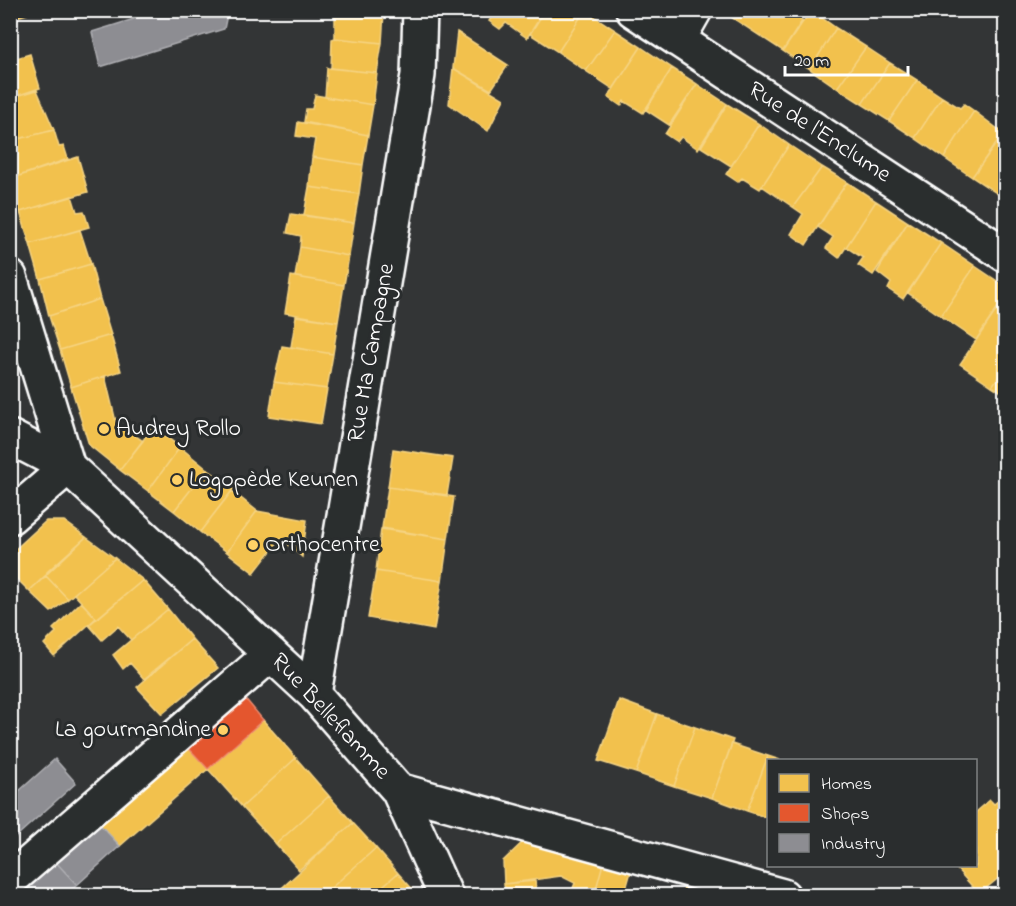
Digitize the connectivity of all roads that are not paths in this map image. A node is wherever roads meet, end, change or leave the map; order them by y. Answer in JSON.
{"nodes":[{"id":1,"x":420,"y":10,"type":"edge"},
{"id":2,"x":633,"y":10,"type":"edge"},
{"id":3,"x":695,"y":10,"type":"edge"},
{"id":4,"x":678,"y":40,"type":"junction"},
{"id":5,"x":1005,"y":255,"type":"edge"},
{"id":6,"x":10,"y":277,"type":"edge"},
{"id":7,"x":10,"y":437,"type":"edge"},
{"id":8,"x":68,"y":467,"type":"junction"},
{"id":9,"x":10,"y":517,"type":"edge"},
{"id":10,"x":271,"y":654,"type":"junction"},
{"id":11,"x":315,"y":694,"type":"junction"},
{"id":12,"x":398,"y":790,"type":"junction"},
{"id":13,"x":10,"y":880,"type":"edge"},
{"id":14,"x":446,"y":896,"type":"edge"},
{"id":15,"x":783,"y":896,"type":"edge"}],
"edges":[{"from":1,"to":11,"type":"street","name":"Rue Ma Campagne"},
{"from":2,"to":4,"type":"street","name":"Rue de l'Enclume"},
{"from":3,"to":4,"type":"street"},
{"from":4,"to":5,"type":"street","name":"Rue de l'Enclume"},
{"from":6,"to":8,"type":"street"},
{"from":7,"to":8,"type":"street","name":"Rue Belleflamme"},
{"from":8,"to":9,"type":"street"},
{"from":8,"to":10,"type":"street","name":"Rue Belleflamme"},
{"from":10,"to":11,"type":"street","name":"Rue Belleflamme"},
{"from":10,"to":13,"type":"street"},
{"from":11,"to":12,"type":"street","name":"Rue Belleflamme"},
{"from":12,"to":14,"type":"street"},
{"from":12,"to":15,"type":"street","name":"Rue Belleflamme"}]}
